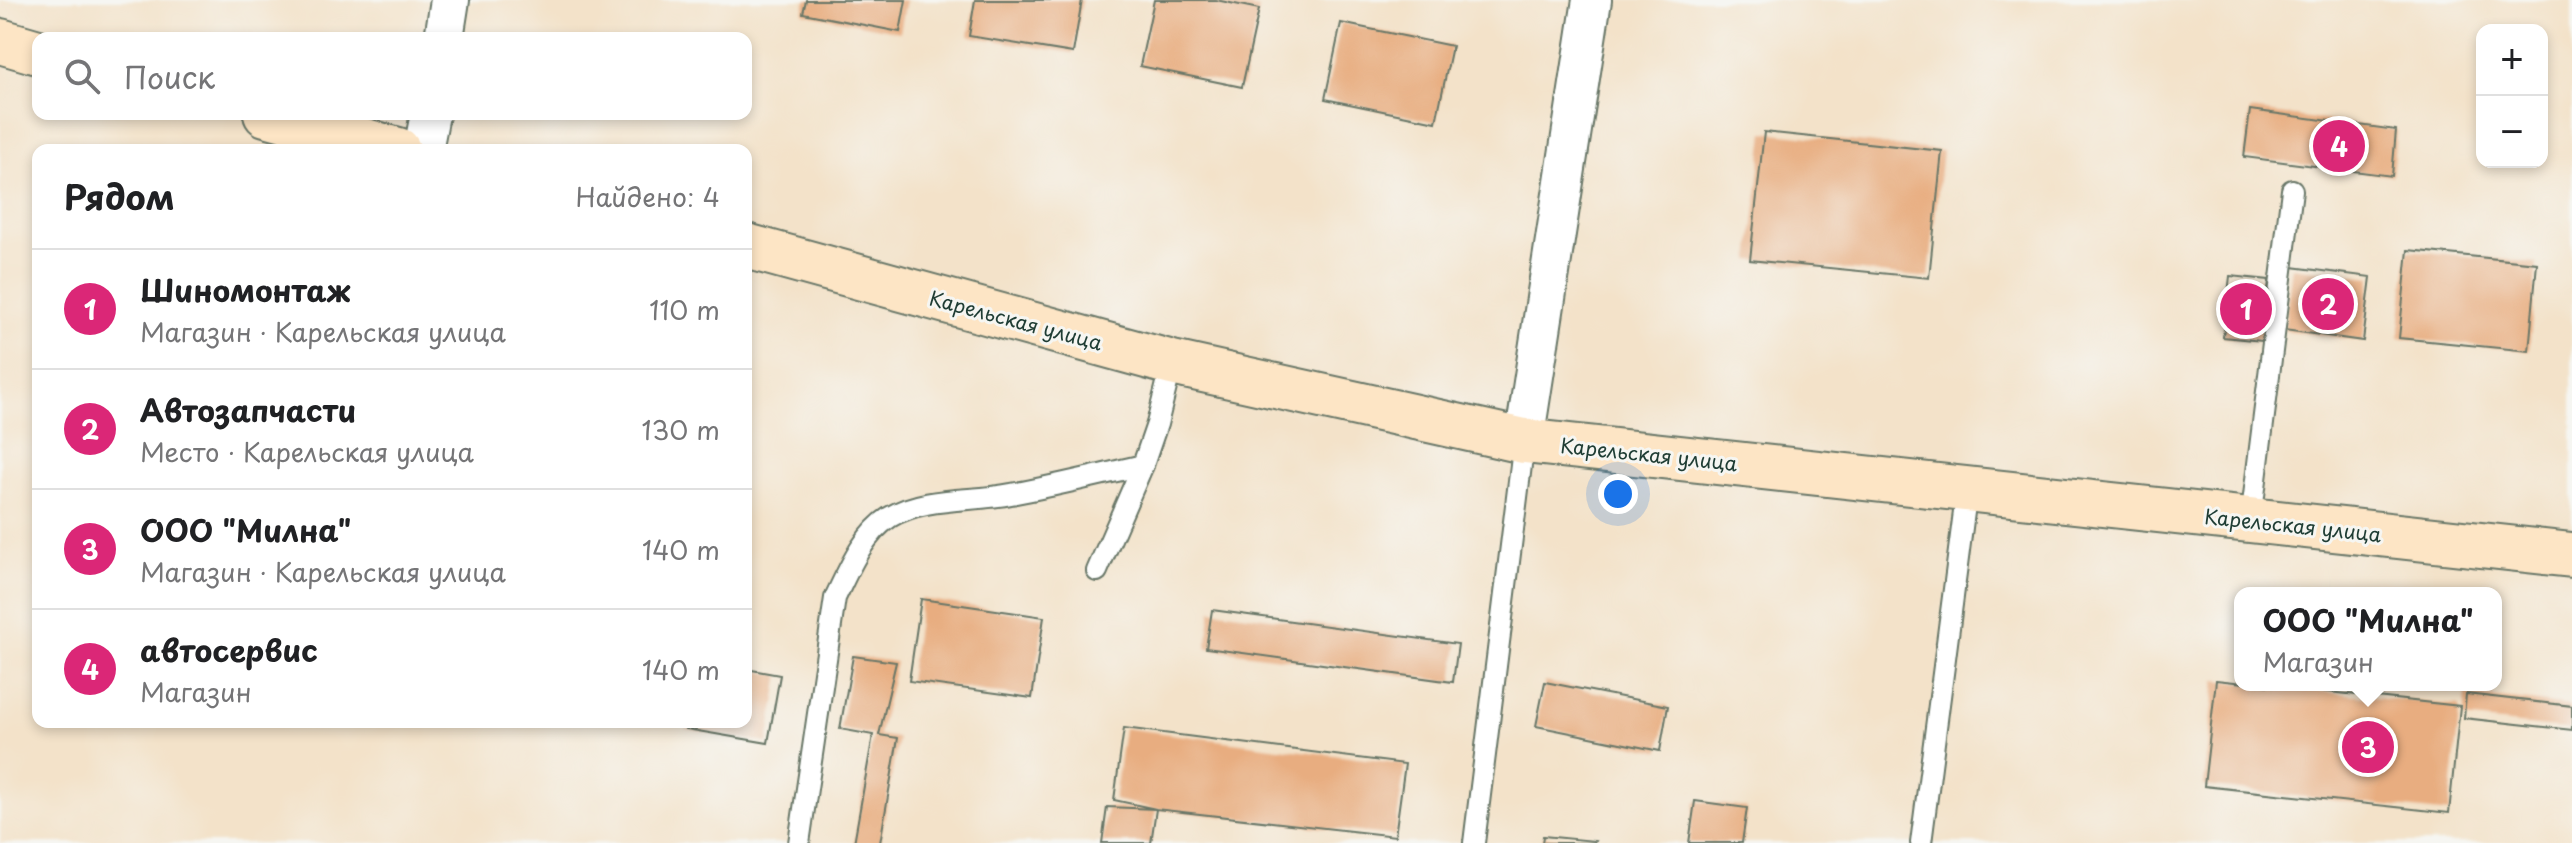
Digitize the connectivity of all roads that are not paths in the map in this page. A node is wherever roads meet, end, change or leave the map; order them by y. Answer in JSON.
{"nodes":[{"id":1,"x":450,"y":0,"type":"edge"},
{"id":2,"x":1592,"y":0,"type":"edge"},
{"id":3,"x":445,"y":32,"type":"edge"},
{"id":4,"x":0,"y":41,"type":"edge"},
{"id":5,"x":32,"y":50,"type":"edge"},
{"id":6,"x":288,"y":120,"type":"edge"},
{"id":7,"x":429,"y":120,"type":"edge"},
{"id":8,"x":376,"y":144,"type":"edge"},
{"id":9,"x":424,"y":144,"type":"edge"},
{"id":10,"x":2292,"y":190,"type":"dead end"},
{"id":11,"x":752,"y":248,"type":"edge"},
{"id":12,"x":1172,"y":363,"type":"junction"},
{"id":13,"x":1524,"y":441,"type":"junction"},
{"id":14,"x":1143,"y":465,"type":"junction"},
{"id":15,"x":1967,"y":489,"type":"junction"},
{"id":16,"x":2251,"y":520,"type":"junction"},
{"id":17,"x":2572,"y":555,"type":"edge"},
{"id":18,"x":1097,"y":571,"type":"dead end"},
{"id":19,"x":799,"y":843,"type":"edge"},
{"id":20,"x":1474,"y":843,"type":"edge"},
{"id":21,"x":1921,"y":843,"type":"edge"}],
"edges":[{"from":1,"to":3,"type":"street"},
{"from":2,"to":13,"type":"street"},
{"from":4,"to":5,"type":"main road"},
{"from":6,"to":8,"type":"main road"},
{"from":7,"to":9,"type":"street"},
{"from":10,"to":16,"type":"lane"},
{"from":11,"to":12,"type":"main road","name":"Карельская улица"},
{"from":12,"to":13,"type":"main road","name":"Карельская улица"},
{"from":12,"to":14,"type":"lane"},
{"from":13,"to":15,"type":"main road","name":"Карельская улица"},
{"from":13,"to":20,"type":"lane"},
{"from":14,"to":18,"type":"lane"},
{"from":14,"to":19,"type":"lane"},
{"from":15,"to":16,"type":"main road","name":"Карельская улица"},
{"from":15,"to":21,"type":"lane"},
{"from":16,"to":17,"type":"main road","name":"Карельская улица"}]}
